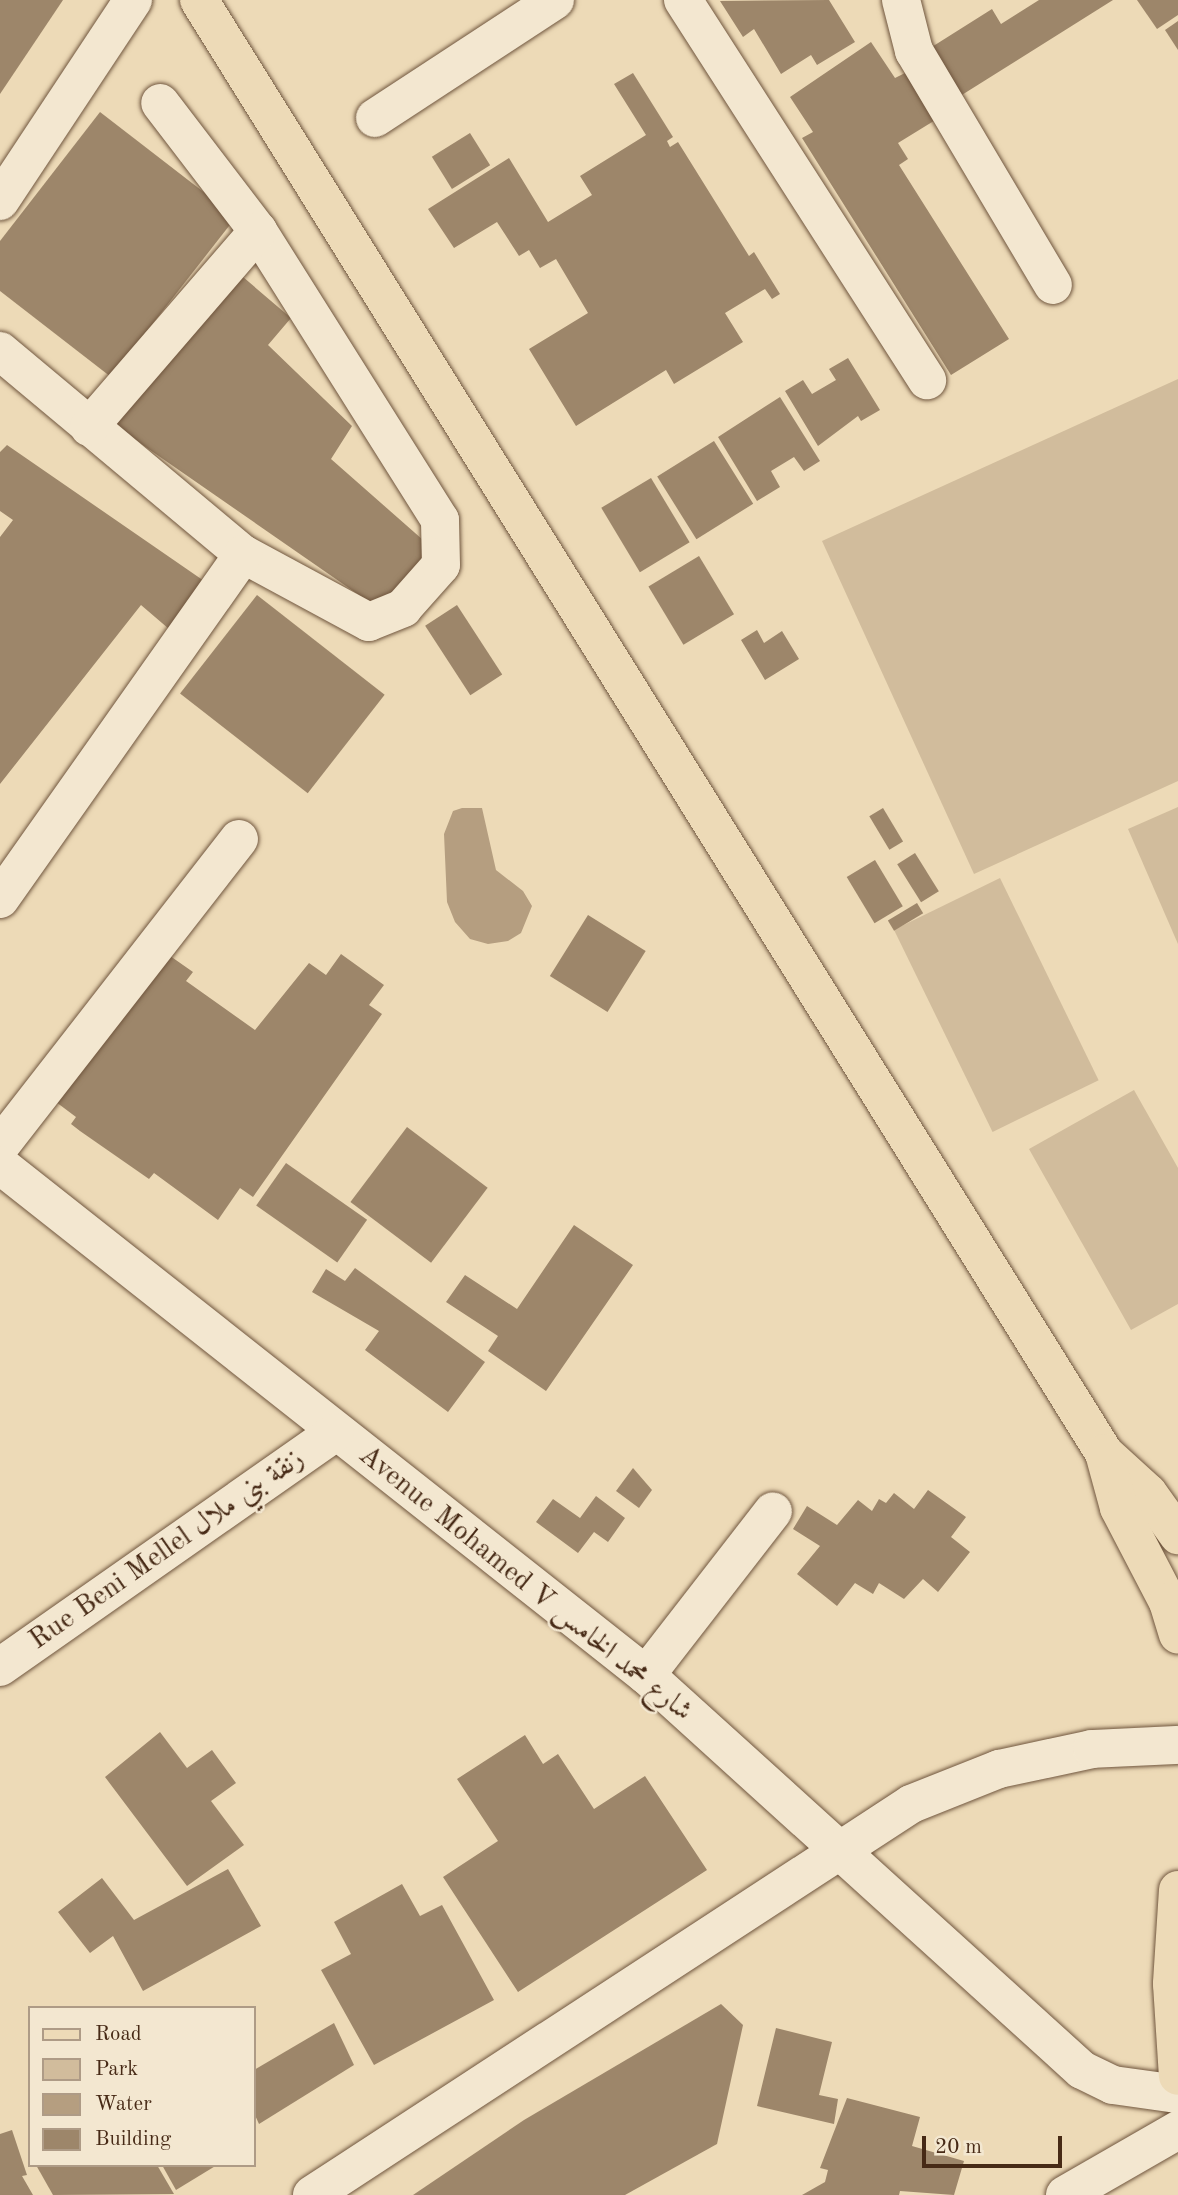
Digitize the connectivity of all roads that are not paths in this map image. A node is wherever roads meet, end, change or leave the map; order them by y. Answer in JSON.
{"nodes":[{"id":1,"x":133,"y":0,"type":"edge"},
{"id":2,"x":199,"y":0,"type":"edge"},
{"id":3,"x":555,"y":0,"type":"edge"},
{"id":4,"x":683,"y":0,"type":"edge"},
{"id":5,"x":901,"y":0,"type":"edge"},
{"id":6,"x":160,"y":103,"type":"dead end"},
{"id":7,"x":375,"y":118,"type":"dead end"},
{"id":8,"x":0,"y":201,"type":"edge"},
{"id":9,"x":258,"y":231,"type":"junction"},
{"id":10,"x":1053,"y":285,"type":"dead end"},
{"id":11,"x":0,"y":351,"type":"edge"},
{"id":12,"x":927,"y":380,"type":"dead end"},
{"id":13,"x":89,"y":427,"type":"junction"},
{"id":14,"x":243,"y":554,"type":"junction"},
{"id":15,"x":239,"y":839,"type":"dead end"},
{"id":16,"x":0,"y":899,"type":"edge"},
{"id":17,"x":0,"y":1146,"type":"edge"},
{"id":18,"x":0,"y":1165,"type":"edge"},
{"id":19,"x":335,"y":1432,"type":"junction"},
{"id":20,"x":1104,"y":1453,"type":"junction"},
{"id":21,"x":773,"y":1511,"type":"dead end"},
{"id":22,"x":1178,"y":1535,"type":"edge"},
{"id":23,"x":1178,"y":1634,"type":"edge"},
{"id":24,"x":0,"y":1667,"type":"edge"},
{"id":25,"x":646,"y":1675,"type":"junction"},
{"id":26,"x":1178,"y":1745,"type":"edge"},
{"id":27,"x":834,"y":1850,"type":"junction"},
{"id":28,"x":1178,"y":1890,"type":"edge"},
{"id":29,"x":1178,"y":2076,"type":"edge"},
{"id":30,"x":1178,"y":2094,"type":"edge"},
{"id":31,"x":1178,"y":2130,"type":"edge"},
{"id":32,"x":312,"y":2195,"type":"edge"},
{"id":33,"x":1065,"y":2195,"type":"edge"}],
"edges":[{"from":1,"to":8,"type":"street"},
{"from":2,"to":20,"type":"main road"},
{"from":3,"to":7,"type":"street"},
{"from":4,"to":12,"type":"street"},
{"from":5,"to":10,"type":"street"},
{"from":6,"to":9,"type":"street"},
{"from":9,"to":13,"type":"street"},
{"from":9,"to":14,"type":"street"},
{"from":11,"to":13,"type":"street"},
{"from":13,"to":14,"type":"street"},
{"from":14,"to":16,"type":"street"},
{"from":15,"to":17,"type":"street"},
{"from":18,"to":19,"type":"street","name":"Avenue Mohamed V شارع محمد الخامس"},
{"from":19,"to":24,"type":"street","name":"Rue Beni Mellel زنقة بني ملال"},
{"from":19,"to":25,"type":"street","name":"Avenue Mohamed V شارع محمد الخامس"},
{"from":20,"to":22,"type":"main road"},
{"from":20,"to":23,"type":"main road"},
{"from":21,"to":25,"type":"street"},
{"from":25,"to":27,"type":"street","name":"Avenue Mohamed V شارع محمد الخامس"},
{"from":26,"to":27,"type":"street"},
{"from":27,"to":30,"type":"street","name":"Avenue Mohamed V شارع محمد الخامس"},
{"from":27,"to":32,"type":"street"},
{"from":28,"to":29,"type":"main road"},
{"from":31,"to":33,"type":"street"}]}
